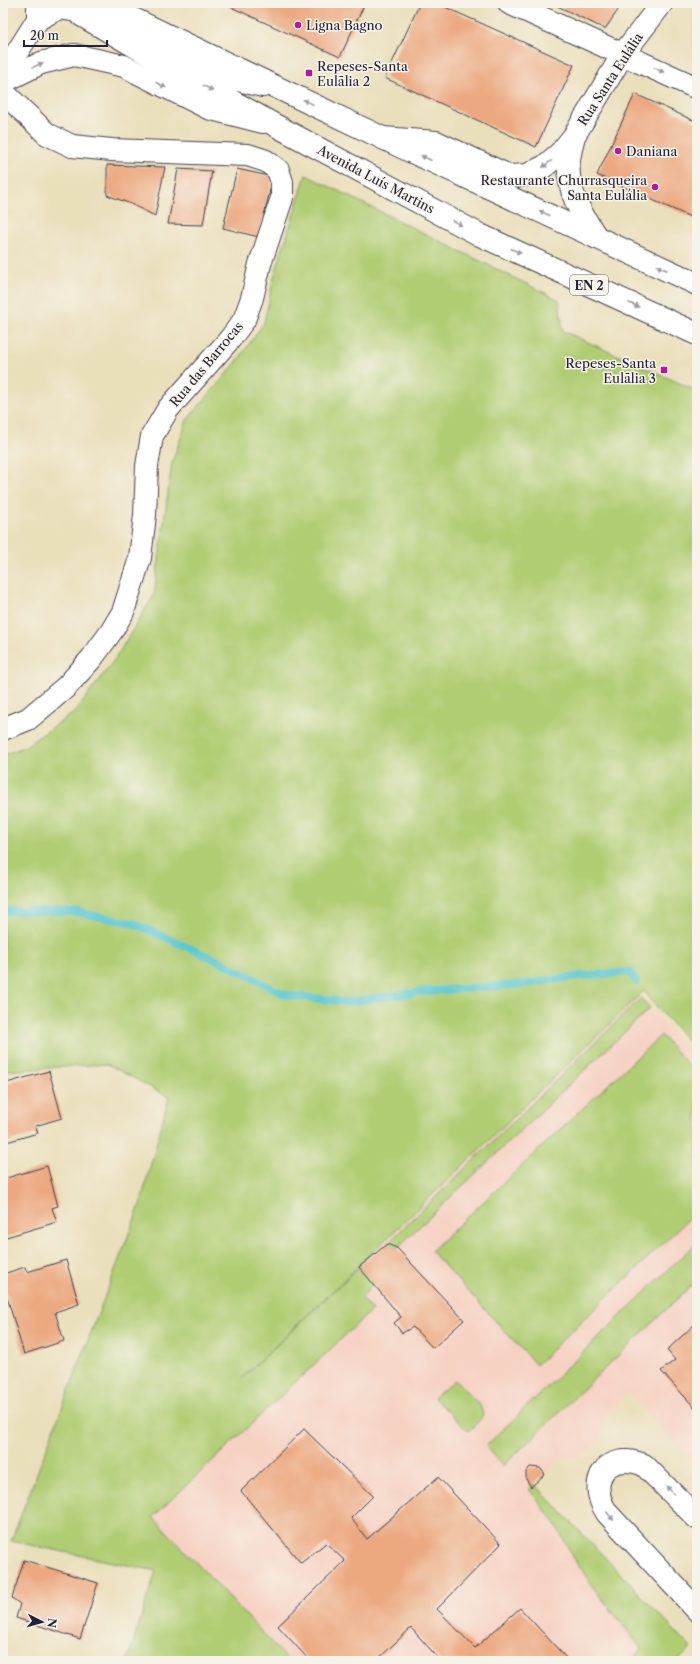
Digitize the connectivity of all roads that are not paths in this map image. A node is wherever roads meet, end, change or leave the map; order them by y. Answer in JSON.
{"nodes":[{"id":1,"x":100,"y":3,"type":"edge"},
{"id":2,"x":509,"y":3,"type":"edge"},
{"id":3,"x":662,"y":3,"type":"edge"},
{"id":4,"x":71,"y":7,"type":"edge"},
{"id":5,"x":38,"y":11,"type":"edge"},
{"id":6,"x":623,"y":54,"type":"junction"},
{"id":7,"x":3,"y":75,"type":"edge"},
{"id":8,"x":3,"y":82,"type":"edge"},
{"id":9,"x":697,"y":88,"type":"edge"},
{"id":10,"x":285,"y":91,"type":"junction"},
{"id":11,"x":3,"y":92,"type":"edge"},
{"id":12,"x":273,"y":124,"type":"junction"},
{"id":13,"x":574,"y":136,"type":"junction"},
{"id":14,"x":383,"y":138,"type":"junction"},
{"id":15,"x":597,"y":238,"type":"junction"},
{"id":16,"x":697,"y":284,"type":"edge"},
{"id":17,"x":697,"y":334,"type":"edge"},
{"id":18,"x":3,"y":729,"type":"edge"},
{"id":19,"x":697,"y":1518,"type":"edge"},
{"id":20,"x":697,"y":1610,"type":"edge"}],
"edges":[{"from":1,"to":10,"type":"street"},
{"from":2,"to":6,"type":"street"},
{"from":3,"to":6,"type":"street","name":"Rua Santa Eulália"},
{"from":4,"to":5,"type":"street"},
{"from":4,"to":10,"type":"street"},
{"from":4,"to":12,"type":"street","name":"Avenida Luís Martins","one_way":true},
{"from":5,"to":7,"type":"street"},
{"from":6,"to":9,"type":"street","one_way":true},
{"from":6,"to":13,"type":"street","name":"Rua Santa Eulália"},
{"from":8,"to":12,"type":"street","one_way":true},
{"from":14,"to":10,"type":"street","one_way":true},
{"from":11,"to":18,"type":"street","name":"Rua das Barrocas"},
{"from":12,"to":17,"type":"street","name":"Avenida Luís Martins","number":"EN 2","one_way":true},
{"from":13,"to":14,"type":"street","one_way":true},
{"from":13,"to":15,"type":"street"},
{"from":15,"to":14,"type":"street","one_way":true},
{"from":16,"to":15,"type":"street","one_way":true},
{"from":19,"to":20,"type":"street","one_way":true}]}
